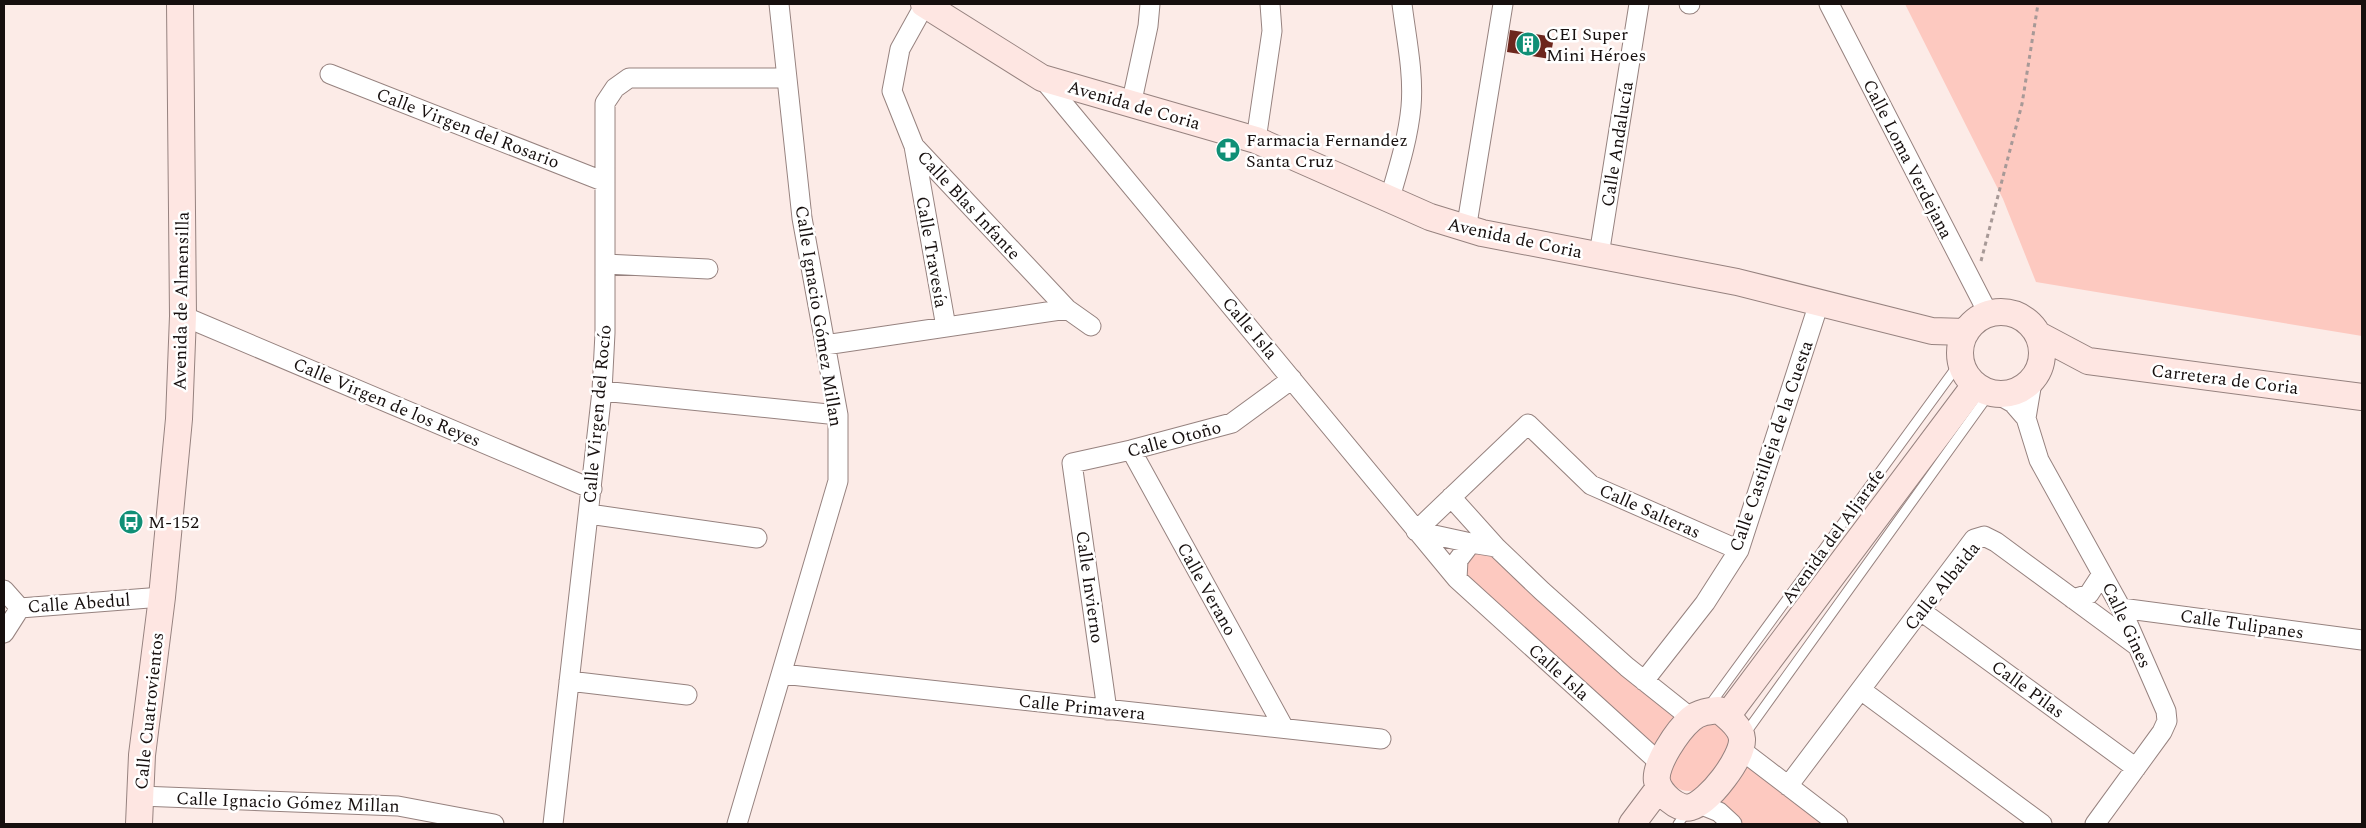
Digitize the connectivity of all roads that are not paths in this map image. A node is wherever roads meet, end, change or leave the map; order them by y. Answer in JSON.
{"nodes":[{"id":1,"x":180,"y":4,"type":"edge"},
{"id":2,"x":779,"y":4,"type":"edge"},
{"id":3,"x":924,"y":4,"type":"edge"},
{"id":4,"x":1150,"y":4,"type":"edge"},
{"id":5,"x":1270,"y":4,"type":"edge"},
{"id":6,"x":1402,"y":4,"type":"edge"},
{"id":7,"x":1503,"y":4,"type":"edge"},
{"id":8,"x":1639,"y":4,"type":"edge"},
{"id":9,"x":1828,"y":4,"type":"edge"},
{"id":10,"x":330,"y":74,"type":"dead end"},
{"id":11,"x":785,"y":78,"type":"junction"},
{"id":12,"x":1042,"y":78,"type":"junction"},
{"id":13,"x":1131,"y":105,"type":"junction"},
{"id":14,"x":1256,"y":140,"type":"junction"},
{"id":15,"x":914,"y":146,"type":"junction"},
{"id":16,"x":605,"y":182,"type":"junction"},
{"id":17,"x":1389,"y":201,"type":"junction"},
{"id":18,"x":1466,"y":230,"type":"junction"},
{"id":19,"x":1599,"y":255,"type":"junction"},
{"id":20,"x":605,"y":264,"type":"junction"},
{"id":21,"x":708,"y":269,"type":"dead end"},
{"id":22,"x":1819,"y":302,"type":"junction"},
{"id":23,"x":1068,"y":309,"type":"junction"},
{"id":24,"x":1988,"y":313,"type":"junction"},
{"id":25,"x":183,"y":316,"type":"junction"},
{"id":26,"x":1091,"y":326,"type":"dead end"},
{"id":27,"x":946,"y":327,"type":"junction"},
{"id":28,"x":1966,"y":332,"type":"junction"},
{"id":29,"x":2039,"y":335,"type":"junction"},
{"id":30,"x":825,"y":345,"type":"junction"},
{"id":31,"x":1960,"y":361,"type":"junction"},
{"id":32,"x":2088,"y":361,"type":"junction"},
{"id":33,"x":2035,"y":377,"type":"junction"},
{"id":34,"x":1292,"y":379,"type":"junction"},
{"id":35,"x":602,"y":391,"type":"junction"},
{"id":36,"x":1987,"y":391,"type":"junction"},
{"id":37,"x":2362,"y":397,"type":"edge"},
{"id":38,"x":838,"y":415,"type":"junction"},
{"id":39,"x":2026,"y":418,"type":"junction"},
{"id":40,"x":1130,"y":450,"type":"junction"},
{"id":41,"x":1072,"y":463,"type":"joint"},
{"id":42,"x":592,"y":489,"type":"junction"},
{"id":43,"x":1451,"y":497,"type":"junction"},
{"id":44,"x":588,"y":514,"type":"junction"},
{"id":45,"x":1416,"y":531,"type":"junction"},
{"id":46,"x":757,"y":538,"type":"dead end"},
{"id":47,"x":1471,"y":543,"type":"junction"},
{"id":48,"x":1496,"y":547,"type":"junction"},
{"id":49,"x":1739,"y":550,"type":"junction"},
{"id":50,"x":2102,"y":574,"type":"junction"},
{"id":51,"x":1457,"y":579,"type":"junction"},
{"id":52,"x":4,"y":590,"type":"edge"},
{"id":53,"x":162,"y":597,"type":"junction"},
{"id":54,"x":2073,"y":599,"type":"junction"},
{"id":55,"x":20,"y":608,"type":"junction"},
{"id":56,"x":2121,"y":608,"type":"junction"},
{"id":57,"x":1921,"y":611,"type":"junction"},
{"id":58,"x":4,"y":633,"type":"edge"},
{"id":59,"x":2362,"y":640,"type":"edge"},
{"id":60,"x":2136,"y":645,"type":"junction"},
{"id":61,"x":782,"y":674,"type":"junction"},
{"id":62,"x":569,"y":681,"type":"junction"},
{"id":63,"x":1644,"y":681,"type":"junction"},
{"id":64,"x":1861,"y":690,"type":"junction"},
{"id":65,"x":687,"y":695,"type":"dead end"},
{"id":66,"x":1107,"y":710,"type":"junction"},
{"id":67,"x":1708,"y":715,"type":"junction"},
{"id":68,"x":1284,"y":728,"type":"junction"},
{"id":69,"x":1382,"y":739,"type":"dead end"},
{"id":70,"x":1741,"y":743,"type":"junction"},
{"id":71,"x":2136,"y":768,"type":"junction"},
{"id":72,"x":1659,"y":777,"type":"junction"},
{"id":73,"x":1788,"y":786,"type":"junction"},
{"id":74,"x":140,"y":796,"type":"junction"},
{"id":75,"x":1683,"y":813,"type":"edge"},
{"id":76,"x":139,"y":824,"type":"edge"},
{"id":77,"x":486,"y":824,"type":"edge"},
{"id":78,"x":553,"y":824,"type":"edge"},
{"id":79,"x":737,"y":824,"type":"edge"},
{"id":80,"x":1623,"y":824,"type":"edge"},
{"id":81,"x":1632,"y":824,"type":"edge"},
{"id":82,"x":1732,"y":824,"type":"edge"},
{"id":83,"x":1838,"y":824,"type":"edge"},
{"id":84,"x":2042,"y":824,"type":"edge"},
{"id":85,"x":2094,"y":824,"type":"edge"}],
"edges":[{"from":1,"to":25,"type":"main road","name":"Avenida de Almensilla"},
{"from":2,"to":11,"type":"street","name":"Calle Ignacio Gómez Millan"},
{"from":3,"to":12,"type":"main road","name":"Avenida de Coria"},
{"from":3,"to":15,"type":"street","name":"Calle Blas Infante"},
{"from":4,"to":13,"type":"street"},
{"from":5,"to":14,"type":"street"},
{"from":6,"to":17,"type":"street"},
{"from":7,"to":18,"type":"street"},
{"from":8,"to":19,"type":"street","name":"Calle Andalucía"},
{"from":9,"to":24,"type":"street","name":"Calle Loma Verdejana"},
{"from":10,"to":16,"type":"street","name":"Calle Virgen del Rosario"},
{"from":11,"to":16,"type":"street","name":"Calle Virgen del Rocío"},
{"from":11,"to":30,"type":"street","name":"Calle Ignacio Gómez Millan"},
{"from":12,"to":13,"type":"main road","name":"Avenida de Coria"},
{"from":12,"to":34,"type":"street","name":"Calle Isla"},
{"from":13,"to":14,"type":"main road","name":"Avenida de Coria"},
{"from":14,"to":17,"type":"main road","name":"Avenida de Coria"},
{"from":15,"to":23,"type":"street","name":"Calle Blas Infante"},
{"from":15,"to":27,"type":"street","name":"Calle Travesía"},
{"from":16,"to":20,"type":"street","name":"Calle Virgen del Rocío"},
{"from":17,"to":18,"type":"main road","name":"Avenida de Coria"},
{"from":18,"to":19,"type":"main road","name":"Avenida de Coria"},
{"from":19,"to":22,"type":"main road","name":"Avenida de Coria"},
{"from":20,"to":21,"type":"street"},
{"from":20,"to":35,"type":"street","name":"Calle Virgen del Rocío"},
{"from":22,"to":28,"type":"main road","name":"Avenida de Coria"},
{"from":22,"to":49,"type":"street","name":"Calle Castilleja de la Cuesta"},
{"from":23,"to":26,"type":"street","name":"Calle Blas Infante"},
{"from":23,"to":27,"type":"street"},
{"from":24,"to":28,"type":"main road"},
{"from":24,"to":29,"type":"main road"},
{"from":25,"to":42,"type":"street","name":"Calle Virgen de los Reyes"},
{"from":25,"to":53,"type":"main road","name":"Avenida de Almensilla"},
{"from":27,"to":30,"type":"street"},
{"from":28,"to":31,"type":"main road"},
{"from":29,"to":32,"type":"main road","name":"Carretera de Coria"},
{"from":29,"to":33,"type":"main road"},
{"from":30,"to":38,"type":"street","name":"Calle Ignacio Gómez Millan"},
{"from":31,"to":36,"type":"main road"},
{"from":31,"to":67,"type":"lane","name":"Avenida del Aljarafe"},
{"from":32,"to":33,"type":"main road","name":"Carretera de Coria"},
{"from":32,"to":37,"type":"main road","name":"Carretera de Coria"},
{"from":33,"to":36,"type":"main road"},
{"from":33,"to":39,"type":"street"},
{"from":34,"to":40,"type":"street","name":"Calle Otoño"},
{"from":34,"to":45,"type":"street","name":"Calle Isla"},
{"from":35,"to":38,"type":"street"},
{"from":35,"to":42,"type":"street","name":"Calle Virgen del Rocío"},
{"from":36,"to":39,"type":"street"},
{"from":36,"to":67,"type":"main road","name":"Avenida del Aljarafe"},
{"from":36,"to":70,"type":"lane"},
{"from":38,"to":61,"type":"street","name":"Calle Ignacio Gómez Millan"},
{"from":39,"to":50,"type":"street","name":"Calle Gines"},
{"from":40,"to":41,"type":"street","name":"Calle Otoño"},
{"from":40,"to":68,"type":"street","name":"Calle Verano"},
{"from":41,"to":66,"type":"street","name":"Calle Invierno"},
{"from":42,"to":44,"type":"street","name":"Calle Virgen del Rocío"},
{"from":43,"to":45,"type":"street","name":"Calle Salteras"},
{"from":43,"to":48,"type":"street"},
{"from":43,"to":49,"type":"street","name":"Calle Salteras"},
{"from":44,"to":46,"type":"street"},
{"from":44,"to":62,"type":"street","name":"Calle Virgen del Rocío"},
{"from":45,"to":47,"type":"street"},
{"from":45,"to":51,"type":"street","name":"Calle Isla"},
{"from":47,"to":48,"type":"street"},
{"from":47,"to":51,"type":"street"},
{"from":48,"to":63,"type":"street"},
{"from":49,"to":63,"type":"street","name":"Calle Castilleja de la Cuesta"},
{"from":50,"to":54,"type":"street"},
{"from":50,"to":56,"type":"street","name":"Calle Gines"},
{"from":51,"to":72,"type":"street","name":"Calle Isla"},
{"from":52,"to":55,"type":"street","name":"Calle Abedul"},
{"from":53,"to":55,"type":"street","name":"Calle Abedul"},
{"from":53,"to":74,"type":"main road","name":"Calle Cuatrovientos"},
{"from":54,"to":57,"type":"street","name":"Calle Albaida"},
{"from":54,"to":60,"type":"street","name":"Calle Albaida"},
{"from":55,"to":58,"type":"street"},
{"from":56,"to":59,"type":"street","name":"Calle Tulipanes"},
{"from":56,"to":60,"type":"street","name":"Calle Gines"},
{"from":57,"to":64,"type":"street","name":"Calle Albaida"},
{"from":57,"to":71,"type":"street","name":"Calle Pilas"},
{"from":60,"to":71,"type":"street","name":"Calle Gines"},
{"from":61,"to":66,"type":"street","name":"Calle Primavera"},
{"from":61,"to":79,"type":"street","name":"Calle Ignacio Gómez Millan"},
{"from":62,"to":65,"type":"street"},
{"from":62,"to":78,"type":"street","name":"Calle Virgen del Rocío"},
{"from":63,"to":67,"type":"street"},
{"from":64,"to":73,"type":"street","name":"Calle Albaida"},
{"from":64,"to":84,"type":"street"},
{"from":66,"to":68,"type":"street","name":"Calle Primavera"},
{"from":67,"to":70,"type":"main road"},
{"from":67,"to":72,"type":"main road","name":"Avenida del Aljarafe"},
{"from":68,"to":69,"type":"street","name":"Calle Primavera"},
{"from":70,"to":73,"type":"street"},
{"from":70,"to":75,"type":"main road"},
{"from":71,"to":85,"type":"street","name":"Calle Gines"},
{"from":72,"to":75,"type":"main road"},
{"from":72,"to":80,"type":"lane","name":"Avenida del Aljarafe"},
{"from":72,"to":81,"type":"main road","name":"Avenida del Aljarafe"},
{"from":73,"to":83,"type":"street"},
{"from":74,"to":76,"type":"main road","name":"Calle Cuatrovientos"},
{"from":74,"to":77,"type":"street","name":"Calle Ignacio Gómez Millan"},
{"from":75,"to":82,"type":"street"}]}
